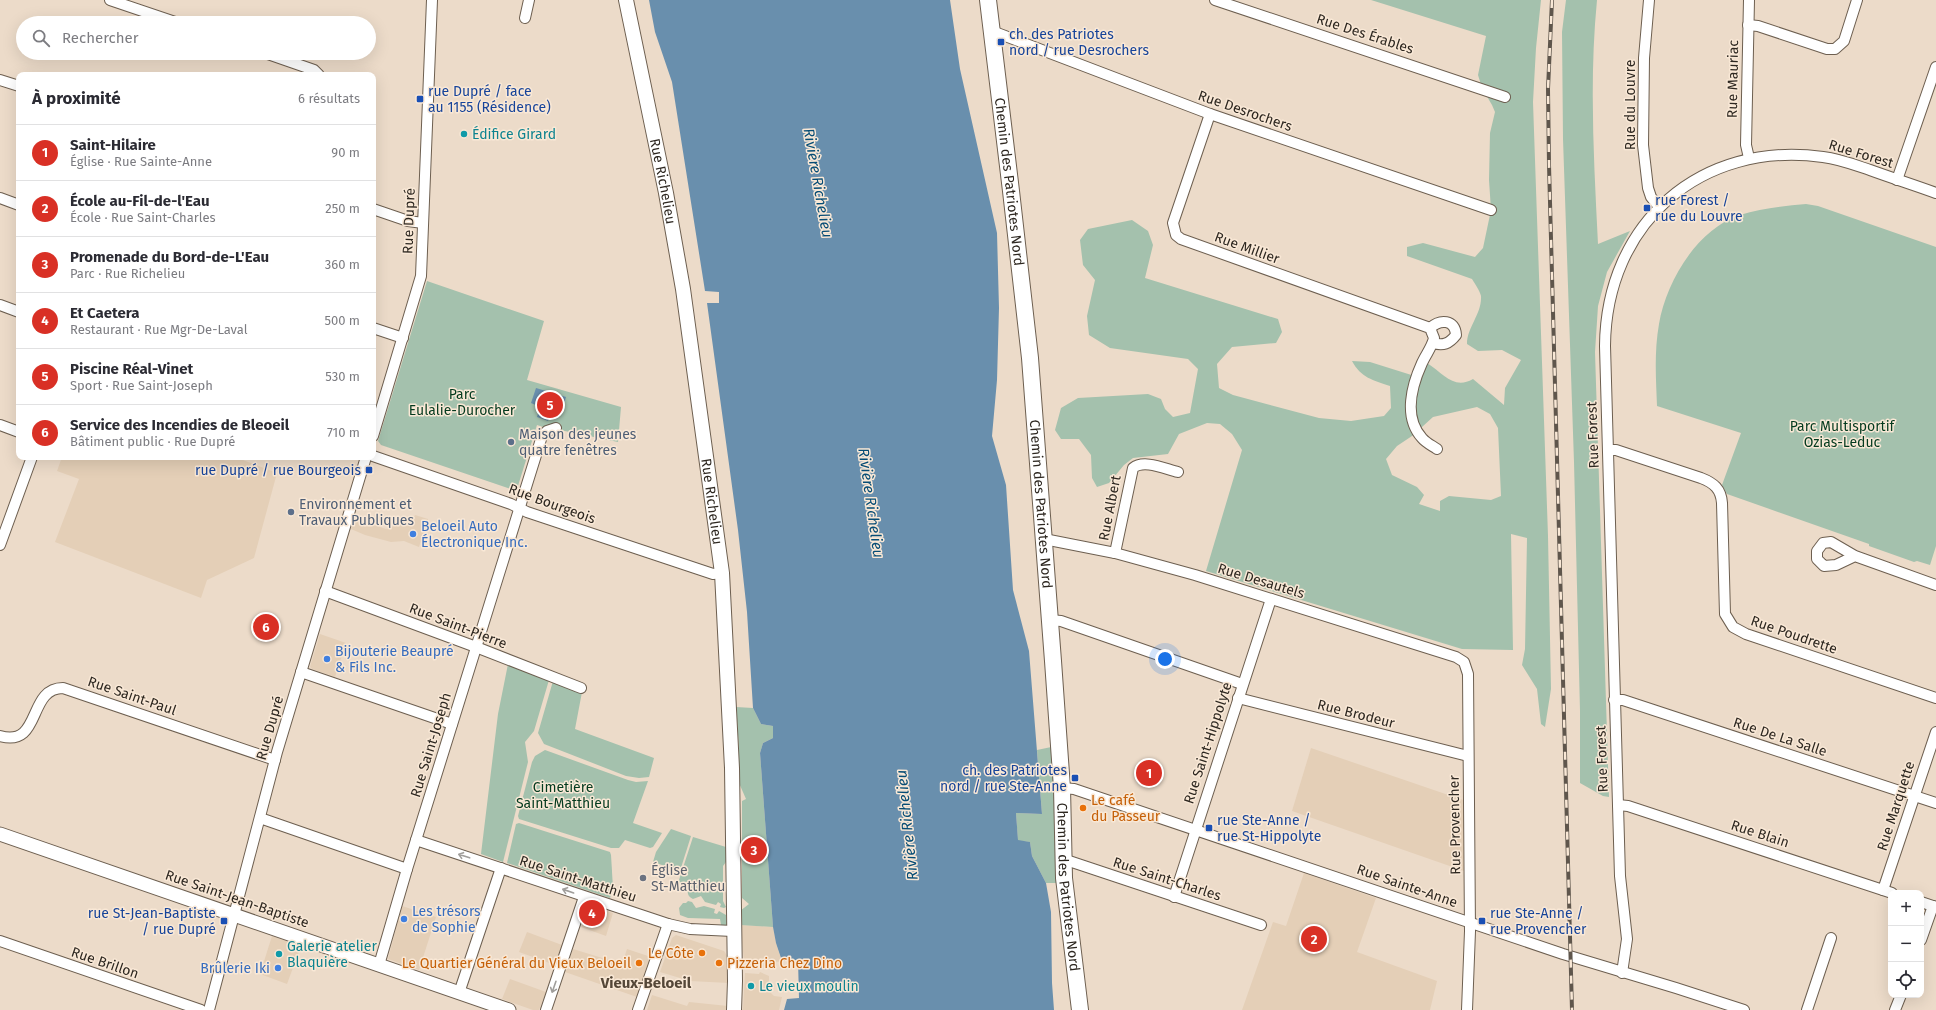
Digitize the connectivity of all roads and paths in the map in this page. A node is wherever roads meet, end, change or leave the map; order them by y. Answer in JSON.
{"nodes":[{"id":1,"x":110,"y":0,"type":"edge"},
{"id":2,"x":432,"y":0,"type":"edge"},
{"id":3,"x":529,"y":0,"type":"edge"},
{"id":4,"x":626,"y":0,"type":"edge"},
{"id":5,"x":988,"y":0,"type":"edge"},
{"id":6,"x":1215,"y":0,"type":"edge"},
{"id":7,"x":1649,"y":0,"type":"edge"},
{"id":8,"x":1749,"y":0,"type":"edge"},
{"id":9,"x":1857,"y":0,"type":"edge"},
{"id":10,"x":157,"y":16,"type":"edge"},
{"id":11,"x":525,"y":18,"type":"dead end"},
{"id":12,"x":1748,"y":25,"type":"junction"},
{"id":13,"x":992,"y":32,"type":"junction"},
{"id":14,"x":285,"y":60,"type":"edge"},
{"id":15,"x":1936,"y":67,"type":"edge"},
{"id":16,"x":316,"y":72,"type":"edge"},
{"id":17,"x":0,"y":80,"type":"edge"},
{"id":18,"x":16,"y":85,"type":"edge"},
{"id":19,"x":1505,"y":97,"type":"dead end"},
{"id":20,"x":1210,"y":114,"type":"junction"},
{"id":21,"x":1749,"y":158,"type":"junction"},
{"id":22,"x":1897,"y":180,"type":"junction"},
{"id":23,"x":1936,"y":193,"type":"edge"},
{"id":24,"x":0,"y":198,"type":"edge"},
{"id":25,"x":16,"y":204,"type":"edge"},
{"id":26,"x":1659,"y":206,"type":"junction"},
{"id":27,"x":376,"y":210,"type":"edge"},
{"id":28,"x":1492,"y":210,"type":"dead end"},
{"id":29,"x":423,"y":223,"type":"junction"},
{"id":30,"x":0,"y":305,"type":"edge"},
{"id":31,"x":16,"y":311,"type":"edge"},
{"id":32,"x":1430,"y":328,"type":"junction"},
{"id":33,"x":376,"y":329,"type":"edge"},
{"id":34,"x":403,"y":338,"type":"junction"},
{"id":35,"x":1433,"y":343,"type":"junction"},
{"id":36,"x":0,"y":425,"type":"edge"},
{"id":37,"x":376,"y":425,"type":"edge"},
{"id":38,"x":556,"y":428,"type":"dead end"},
{"id":39,"x":16,"y":431,"type":"edge"},
{"id":40,"x":1437,"y":450,"type":"dead end"},
{"id":41,"x":1608,"y":450,"type":"junction"},
{"id":42,"x":376,"y":457,"type":"edge"},
{"id":43,"x":31,"y":460,"type":"edge"},
{"id":44,"x":365,"y":460,"type":"edge"},
{"id":45,"x":1178,"y":472,"type":"dead end"},
{"id":46,"x":519,"y":509,"type":"junction"},
{"id":47,"x":1044,"y":539,"type":"junction"},
{"id":48,"x":0,"y":545,"type":"edge"},
{"id":49,"x":1115,"y":554,"type":"junction"},
{"id":50,"x":1855,"y":556,"type":"dead end"},
{"id":51,"x":722,"y":573,"type":"junction"},
{"id":52,"x":1936,"y":585,"type":"edge"},
{"id":53,"x":325,"y":592,"type":"junction"},
{"id":54,"x":1271,"y":598,"type":"junction"},
{"id":55,"x":1050,"y":620,"type":"junction"},
{"id":56,"x":476,"y":647,"type":"junction"},
{"id":57,"x":1466,"y":664,"type":"joint"},
{"id":58,"x":301,"y":672,"type":"junction"},
{"id":59,"x":1242,"y":684,"type":"junction"},
{"id":60,"x":581,"y":688,"type":"dead end"},
{"id":61,"x":1238,"y":698,"type":"junction"},
{"id":62,"x":1936,"y":698,"type":"edge"},
{"id":63,"x":1614,"y":700,"type":"junction"},
{"id":64,"x":452,"y":724,"type":"junction"},
{"id":65,"x":1936,"y":732,"type":"edge"},
{"id":66,"x":0,"y":736,"type":"edge"},
{"id":67,"x":1468,"y":756,"type":"junction"},
{"id":68,"x":275,"y":760,"type":"junction"},
{"id":69,"x":1062,"y":788,"type":"junction"},
{"id":70,"x":1914,"y":796,"type":"junction"},
{"id":71,"x":1936,"y":803,"type":"edge"},
{"id":72,"x":1618,"y":805,"type":"junction"},
{"id":73,"x":260,"y":818,"type":"junction"},
{"id":74,"x":1195,"y":830,"type":"junction"},
{"id":75,"x":0,"y":834,"type":"edge"},
{"id":76,"x":416,"y":840,"type":"junction"},
{"id":77,"x":1063,"y":859,"type":"junction"},
{"id":78,"x":501,"y":868,"type":"junction"},
{"id":79,"x":407,"y":869,"type":"junction"},
{"id":80,"x":1889,"y":890,"type":"edge"},
{"id":81,"x":1888,"y":892,"type":"edge"},
{"id":82,"x":584,"y":897,"type":"junction"},
{"id":83,"x":1174,"y":897,"type":"junction"},
{"id":84,"x":1924,"y":903,"type":"edge"},
{"id":85,"x":1934,"y":907,"type":"edge"},
{"id":86,"x":233,"y":915,"type":"junction"},
{"id":87,"x":1470,"y":922,"type":"junction"},
{"id":88,"x":668,"y":924,"type":"junction"},
{"id":89,"x":1261,"y":925,"type":"dead end"},
{"id":90,"x":733,"y":931,"type":"junction"},
{"id":91,"x":1924,"y":932,"type":"edge"},
{"id":92,"x":1831,"y":938,"type":"dead end"},
{"id":93,"x":0,"y":941,"type":"edge"},
{"id":94,"x":379,"y":965,"type":"junction"},
{"id":95,"x":1622,"y":973,"type":"junction"},
{"id":96,"x":459,"y":992,"type":"junction"},
{"id":97,"x":1900,"y":998,"type":"edge"},
{"id":98,"x":201,"y":1010,"type":"edge"},
{"id":99,"x":209,"y":1010,"type":"edge"},
{"id":100,"x":509,"y":1010,"type":"edge"},
{"id":101,"x":546,"y":1010,"type":"edge"},
{"id":102,"x":638,"y":1010,"type":"edge"},
{"id":103,"x":734,"y":1010,"type":"edge"},
{"id":104,"x":1080,"y":1010,"type":"edge"},
{"id":105,"x":1467,"y":1010,"type":"edge"},
{"id":106,"x":1744,"y":1010,"type":"edge"},
{"id":107,"x":1807,"y":1010,"type":"edge"},
{"id":108,"x":1895,"y":1010,"type":"edge"}],
"edges":[{"from":1,"to":10,"type":"street"},
{"from":2,"to":29,"type":"street","name":"Rue Dupré"},
{"from":3,"to":11,"type":"street"},
{"from":4,"to":51,"type":"main road","name":"Rue Richelieu"},
{"from":5,"to":13,"type":"main road","name":"Chemin des Patriotes Nord"},
{"from":6,"to":19,"type":"street","name":"Rue Des Érables"},
{"from":7,"to":26,"type":"street","name":"Rue du Louvre"},
{"from":8,"to":12,"type":"street","name":"Rue Mauriac"},
{"from":9,"to":12,"type":"street"},
{"from":12,"to":21,"type":"street","name":"Rue Mauriac"},
{"from":13,"to":20,"type":"street","name":"Rue Desrochers"},
{"from":13,"to":47,"type":"main road","name":"Chemin des Patriotes Nord"},
{"from":14,"to":16,"type":"street"},
{"from":15,"to":22,"type":"street"},
{"from":17,"to":18,"type":"street"},
{"from":20,"to":28,"type":"street","name":"Rue Desrochers"},
{"from":20,"to":32,"type":"street","name":"Rue Millier"},
{"from":21,"to":22,"type":"street","name":"Rue Forest"},
{"from":21,"to":26,"type":"street","name":"Rue Forest"},
{"from":22,"to":23,"type":"street","name":"Rue Forest"},
{"from":24,"to":25,"type":"street"},
{"from":26,"to":41,"type":"street","name":"Rue Forest"},
{"from":27,"to":29,"type":"street"},
{"from":29,"to":34,"type":"street","name":"Rue Dupré"},
{"from":30,"to":31,"type":"street"},
{"from":32,"to":35,"type":"street"},
{"from":32,"to":35,"type":"street"},
{"from":33,"to":34,"type":"street"},
{"from":34,"to":37,"type":"street","name":"Rue Dupré"},
{"from":35,"to":40,"type":"street"},
{"from":36,"to":39,"type":"street"},
{"from":38,"to":46,"type":"street","name":"Rue Saint-Joseph"},
{"from":41,"to":62,"type":"street","name":"Rue Poudrette"},
{"from":41,"to":63,"type":"street","name":"Rue Forest"},
{"from":42,"to":46,"type":"street","name":"Rue Bourgeois"},
{"from":43,"to":48,"type":"street"},
{"from":44,"to":53,"type":"street","name":"Rue Dupré"},
{"from":45,"to":49,"type":"street","name":"Rue Albert"},
{"from":46,"to":51,"type":"street","name":"Rue Bourgeois"},
{"from":46,"to":56,"type":"street","name":"Rue Saint-Joseph"},
{"from":47,"to":49,"type":"street","name":"Rue Desautels"},
{"from":47,"to":55,"type":"main road","name":"Chemin des Patriotes Nord"},
{"from":49,"to":54,"type":"street","name":"Rue Desautels"},
{"from":50,"to":52,"type":"street"},
{"from":51,"to":90,"type":"main road","name":"Rue Richelieu"},
{"from":53,"to":56,"type":"street","name":"Rue Saint-Pierre"},
{"from":53,"to":58,"type":"street","name":"Rue Dupré"},
{"from":54,"to":57,"type":"street","name":"Rue Desautels"},
{"from":54,"to":59,"type":"street","name":"Rue Saint-Hippolyte"},
{"from":55,"to":59,"type":"street"},
{"from":55,"to":69,"type":"main road","name":"Chemin des Patriotes Nord"},
{"from":56,"to":60,"type":"street","name":"Rue Saint-Pierre"},
{"from":56,"to":64,"type":"street","name":"Rue Saint-Joseph"},
{"from":57,"to":67,"type":"street","name":"Rue Provencher"},
{"from":58,"to":64,"type":"street"},
{"from":58,"to":68,"type":"street","name":"Rue Dupré"},
{"from":59,"to":61,"type":"street","name":"Rue Saint-Hippolyte"},
{"from":61,"to":67,"type":"street","name":"Rue Brodeur"},
{"from":61,"to":74,"type":"street","name":"Rue Saint-Hippolyte"},
{"from":63,"to":70,"type":"street","name":"Rue De La Salle"},
{"from":63,"to":72,"type":"street","name":"Rue Forest"},
{"from":64,"to":76,"type":"street","name":"Rue Saint-Joseph"},
{"from":65,"to":70,"type":"street","name":"Rue Marquette"},
{"from":66,"to":68,"type":"street","name":"Rue Saint-Paul"},
{"from":67,"to":87,"type":"street","name":"Rue Provencher"},
{"from":68,"to":73,"type":"street","name":"Rue Dupré"},
{"from":69,"to":74,"type":"street","name":"Rue Sainte-Anne"},
{"from":69,"to":77,"type":"main road","name":"Chemin des Patriotes Nord"},
{"from":70,"to":71,"type":"street","name":"Rue De La Salle"},
{"from":70,"to":80,"type":"street","name":"Rue Marquette"},
{"from":72,"to":81,"type":"street","name":"Rue Blain"},
{"from":72,"to":95,"type":"street","name":"Rue Forest"},
{"from":73,"to":79,"type":"street"},
{"from":73,"to":86,"type":"street","name":"Rue Dupré"},
{"from":74,"to":83,"type":"street","name":"Rue Saint-Hippolyte"},
{"from":74,"to":87,"type":"street","name":"Rue Sainte-Anne"},
{"from":75,"to":86,"type":"street","name":"Rue Saint-Jean-Baptiste"},
{"from":78,"to":76,"type":"street","name":"Rue Saint-Matthieu","one_way":true},
{"from":76,"to":79,"type":"street","name":"Rue Saint-Joseph"},
{"from":77,"to":83,"type":"street","name":"Rue Saint-Charles"},
{"from":77,"to":104,"type":"main road","name":"Chemin des Patriotes Nord"},
{"from":82,"to":78,"type":"street","name":"Rue Saint-Matthieu","one_way":true},
{"from":78,"to":96,"type":"street"},
{"from":79,"to":94,"type":"street","name":"Rue Saint-Joseph"},
{"from":82,"to":88,"type":"street","name":"Rue Saint-Matthieu"},
{"from":82,"to":101,"type":"street","one_way":true},
{"from":83,"to":89,"type":"street","name":"Rue Saint-Charles"},
{"from":84,"to":85,"type":"street"},
{"from":85,"to":91,"type":"street"},
{"from":86,"to":94,"type":"street","name":"Rue Saint-Jean-Baptiste"},
{"from":86,"to":99,"type":"street","name":"Rue Dupré"},
{"from":87,"to":95,"type":"street","name":"Rue Sainte-Anne"},
{"from":87,"to":105,"type":"street","name":"Rue Provencher"},
{"from":88,"to":90,"type":"street","name":"Rue Saint-Matthieu"},
{"from":88,"to":102,"type":"street"},
{"from":90,"to":103,"type":"main road","name":"Rue Richelieu"},
{"from":92,"to":107,"type":"street"},
{"from":93,"to":98,"type":"street","name":"Rue Brillon"},
{"from":94,"to":96,"type":"street","name":"Rue Saint-Jean-Baptiste"},
{"from":95,"to":106,"type":"street","name":"Rue Sainte-Anne"},
{"from":96,"to":100,"type":"street","name":"Rue Saint-Jean-Baptiste"},
{"from":97,"to":108,"type":"street"}]}
